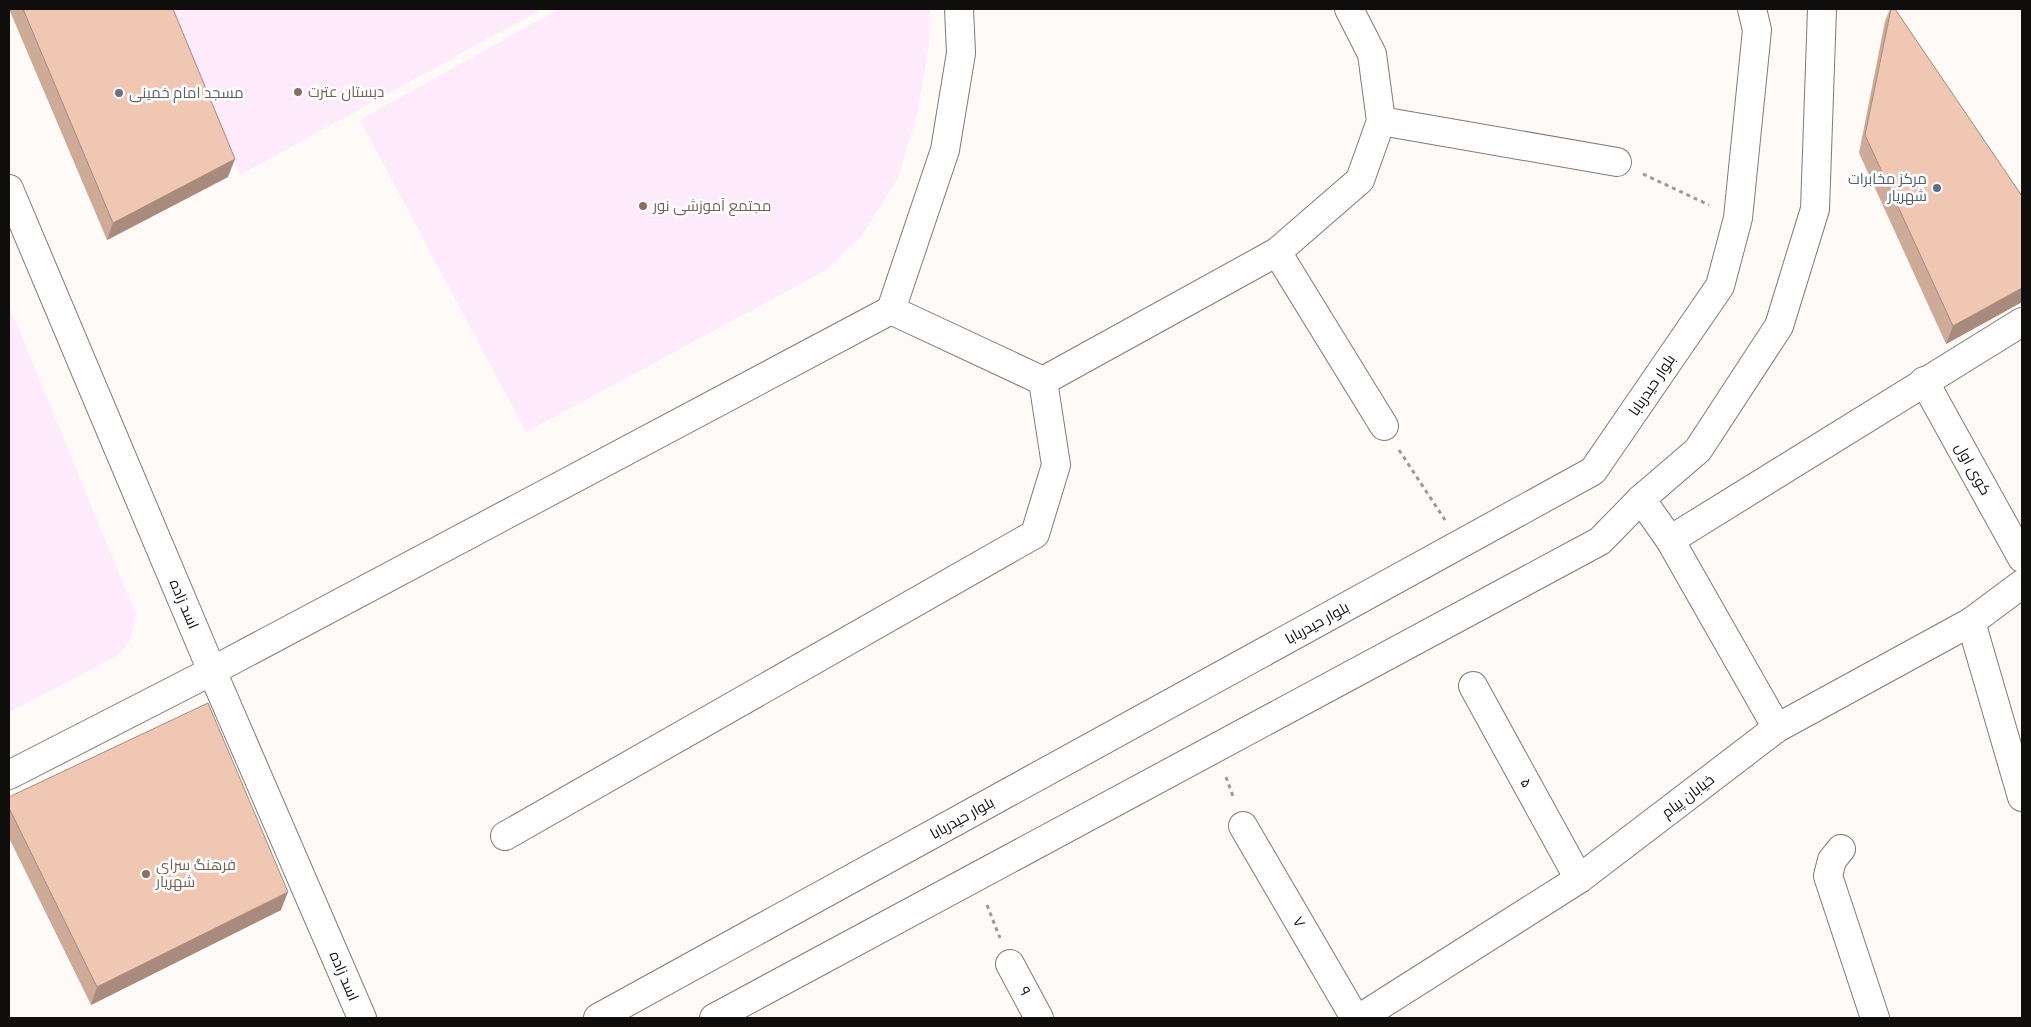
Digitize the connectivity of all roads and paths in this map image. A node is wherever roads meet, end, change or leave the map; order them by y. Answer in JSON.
{"nodes":[{"id":1,"x":958,"y":9,"type":"edge"},
{"id":2,"x":1349,"y":9,"type":"edge"},
{"id":3,"x":1752,"y":9,"type":"edge"},
{"id":4,"x":1822,"y":9,"type":"edge"},
{"id":5,"x":1381,"y":121,"type":"junction"},
{"id":6,"x":1617,"y":162,"type":"joint"},
{"id":7,"x":9,"y":189,"type":"edge"},
{"id":8,"x":1738,"y":218,"type":"junction"},
{"id":9,"x":1277,"y":252,"type":"junction"},
{"id":10,"x":892,"y":310,"type":"junction"},
{"id":11,"x":2022,"y":322,"type":"edge"},
{"id":12,"x":1043,"y":381,"type":"junction"},
{"id":13,"x":1924,"y":381,"type":"junction"},
{"id":14,"x":1384,"y":426,"type":"joint"},
{"id":15,"x":1641,"y":499,"type":"junction"},
{"id":16,"x":1670,"y":540,"type":"junction"},
{"id":17,"x":1460,"y":544,"type":"junction"},
{"id":18,"x":2022,"y":558,"type":"edge"},
{"id":19,"x":2022,"y":584,"type":"edge"},
{"id":20,"x":1971,"y":622,"type":"junction"},
{"id":21,"x":212,"y":671,"type":"junction"},
{"id":22,"x":1473,"y":686,"type":"dead end"},
{"id":23,"x":1777,"y":728,"type":"junction"},
{"id":24,"x":1215,"y":748,"type":"junction"},
{"id":25,"x":9,"y":776,"type":"edge"},
{"id":26,"x":2022,"y":797,"type":"edge"},
{"id":27,"x":1243,"y":826,"type":"joint"},
{"id":28,"x":505,"y":836,"type":"dead end"},
{"id":29,"x":1841,"y":850,"type":"dead end"},
{"id":30,"x":976,"y":877,"type":"junction"},
{"id":31,"x":1579,"y":879,"type":"junction"},
{"id":32,"x":1010,"y":964,"type":"joint"},
{"id":33,"x":362,"y":1018,"type":"edge"},
{"id":34,"x":598,"y":1018,"type":"edge"},
{"id":35,"x":714,"y":1018,"type":"edge"},
{"id":36,"x":1039,"y":1018,"type":"edge"},
{"id":37,"x":1355,"y":1018,"type":"edge"},
{"id":38,"x":1360,"y":1018,"type":"edge"},
{"id":39,"x":1875,"y":1018,"type":"edge"}],
"edges":[{"from":1,"to":10,"type":"street"},
{"from":2,"to":5,"type":"street"},
{"from":3,"to":8,"type":"street","name":"بلوار حیدربابا"},
{"from":4,"to":15,"type":"street"},
{"from":5,"to":6,"type":"street"},
{"from":5,"to":9,"type":"street"},
{"from":6,"to":8,"type":"path"},
{"from":7,"to":21,"type":"street","name":"اسد زاده"},
{"from":8,"to":17,"type":"street","name":"بلوار حیدربابا"},
{"from":9,"to":12,"type":"street"},
{"from":9,"to":14,"type":"street"},
{"from":10,"to":12,"type":"street"},
{"from":10,"to":21,"type":"street"},
{"from":11,"to":13,"type":"street"},
{"from":12,"to":28,"type":"street"},
{"from":13,"to":16,"type":"street"},
{"from":13,"to":18,"type":"street","name":"کوی اول"},
{"from":14,"to":17,"type":"path"},
{"from":15,"to":16,"type":"street"},
{"from":15,"to":24,"type":"street"},
{"from":16,"to":23,"type":"street"},
{"from":17,"to":34,"type":"street","name":"بلوار حیدربابا"},
{"from":19,"to":20,"type":"street","name":"خیابان پیام"},
{"from":20,"to":23,"type":"street","name":"خیابان پیام"},
{"from":20,"to":26,"type":"street"},
{"from":21,"to":25,"type":"street"},
{"from":21,"to":33,"type":"street","name":"اسد زاده"},
{"from":22,"to":31,"type":"street","name":"۵"},
{"from":23,"to":31,"type":"street","name":"خیابان پیام"},
{"from":24,"to":27,"type":"path"},
{"from":24,"to":30,"type":"street"},
{"from":27,"to":37,"type":"street","name":"۷"},
{"from":29,"to":39,"type":"street"},
{"from":30,"to":32,"type":"path"},
{"from":30,"to":35,"type":"street"},
{"from":31,"to":38,"type":"street","name":"خیابان پیام"},
{"from":32,"to":36,"type":"street","name":"۹"}]}
